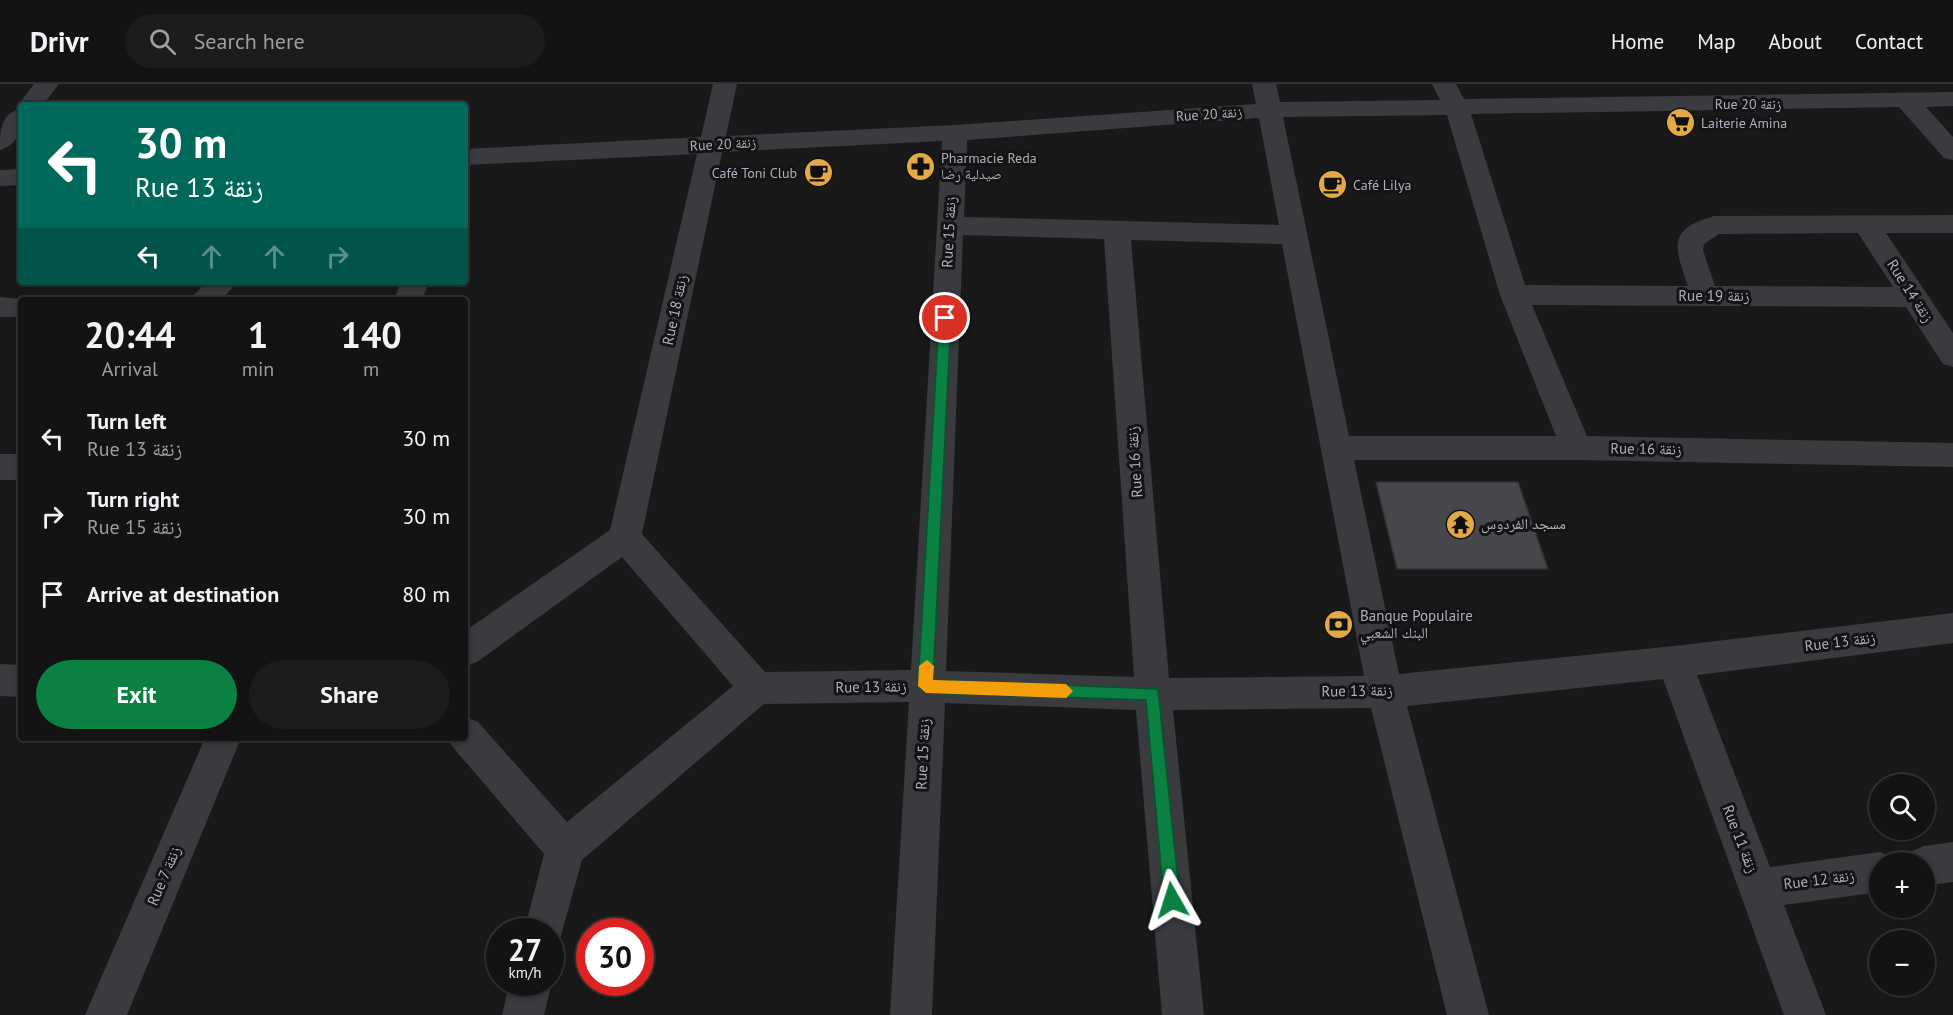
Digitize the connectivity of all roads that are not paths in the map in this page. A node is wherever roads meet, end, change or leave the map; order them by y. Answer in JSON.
{"nodes":[{"id":1,"x":46,"y":84,"type":"edge"},
{"id":2,"x":725,"y":84,"type":"edge"},
{"id":3,"x":1444,"y":84,"type":"edge"},
{"id":4,"x":1606,"y":84,"type":"edge"},
{"id":5,"x":1755,"y":84,"type":"edge"},
{"id":6,"x":1267,"y":97,"type":"edge"},
{"id":7,"x":1953,"y":99,"type":"edge"},
{"id":8,"x":32,"y":102,"type":"edge"},
{"id":9,"x":1908,"y":102,"type":"junction"},
{"id":10,"x":1773,"y":104,"type":"junction"},
{"id":11,"x":1621,"y":105,"type":"junction"},
{"id":12,"x":1457,"y":108,"type":"junction"},
{"id":13,"x":18,"y":120,"type":"edge"},
{"id":14,"x":955,"y":133,"type":"junction"},
{"id":15,"x":0,"y":142,"type":"edge"},
{"id":16,"x":711,"y":144,"type":"junction"},
{"id":17,"x":1953,"y":152,"type":"edge"},
{"id":18,"x":468,"y":158,"type":"edge"},
{"id":19,"x":18,"y":177,"type":"edge"},
{"id":20,"x":0,"y":178,"type":"edge"},
{"id":21,"x":1953,"y":224,"type":"edge"},
{"id":22,"x":950,"y":226,"type":"junction"},
{"id":23,"x":1867,"y":226,"type":"junction"},
{"id":24,"x":1117,"y":230,"type":"junction"},
{"id":25,"x":1295,"y":235,"type":"junction"},
{"id":26,"x":221,"y":285,"type":"edge"},
{"id":27,"x":1514,"y":295,"type":"junction"},
{"id":28,"x":1705,"y":296,"type":"junction"},
{"id":29,"x":207,"y":297,"type":"edge"},
{"id":30,"x":1913,"y":297,"type":"junction"},
{"id":31,"x":0,"y":307,"type":"edge"},
{"id":32,"x":18,"y":307,"type":"edge"},
{"id":33,"x":1953,"y":356,"type":"edge"},
{"id":34,"x":1338,"y":448,"type":"junction"},
{"id":35,"x":1576,"y":448,"type":"junction"},
{"id":36,"x":1953,"y":455,"type":"edge"},
{"id":37,"x":0,"y":467,"type":"edge"},
{"id":38,"x":18,"y":467,"type":"edge"},
{"id":39,"x":625,"y":537,"type":"junction"},
{"id":40,"x":1953,"y":627,"type":"edge"},
{"id":41,"x":468,"y":649,"type":"edge"},
{"id":42,"x":1674,"y":662,"type":"junction"},
{"id":43,"x":0,"y":680,"type":"edge"},
{"id":44,"x":18,"y":681,"type":"edge"},
{"id":45,"x":926,"y":686,"type":"junction"},
{"id":46,"x":757,"y":688,"type":"junction"},
{"id":47,"x":1385,"y":692,"type":"junction"},
{"id":48,"x":1152,"y":694,"type":"junction"},
{"id":49,"x":468,"y":737,"type":"edge"},
{"id":50,"x":222,"y":741,"type":"edge"},
{"id":51,"x":565,"y":849,"type":"junction"},
{"id":52,"x":1953,"y":862,"type":"edge"},
{"id":53,"x":1935,"y":864,"type":"edge"},
{"id":54,"x":1869,"y":873,"type":"edge"},
{"id":55,"x":1759,"y":888,"type":"junction"},
{"id":56,"x":548,"y":918,"type":"edge"},
{"id":57,"x":528,"y":996,"type":"edge"},
{"id":58,"x":106,"y":1015,"type":"edge"},
{"id":59,"x":523,"y":1015,"type":"edge"},
{"id":60,"x":911,"y":1015,"type":"edge"},
{"id":61,"x":1183,"y":1015,"type":"edge"},
{"id":62,"x":1468,"y":1015,"type":"edge"},
{"id":63,"x":1805,"y":1015,"type":"edge"}],
"edges":[{"from":1,"to":8,"type":"street"},
{"from":2,"to":16,"type":"street","name":"Rue 18 زنقة"},
{"from":3,"to":12,"type":"street"},
{"from":4,"to":11,"type":"street"},
{"from":5,"to":10,"type":"street"},
{"from":6,"to":12,"type":"street","name":"Rue 20 زنقة"},
{"from":6,"to":14,"type":"street","name":"Rue 20 زنقة"},
{"from":6,"to":25,"type":"street"},
{"from":7,"to":9,"type":"street","name":"Rue 20 زنقة"},
{"from":9,"to":10,"type":"street","name":"Rue 20 زنقة"},
{"from":9,"to":17,"type":"street"},
{"from":10,"to":11,"type":"street","name":"Rue 20 زنقة"},
{"from":11,"to":12,"type":"street","name":"Rue 20 زنقة"},
{"from":12,"to":27,"type":"street"},
{"from":13,"to":15,"type":"street"},
{"from":14,"to":16,"type":"street","name":"Rue 20 زنقة"},
{"from":14,"to":22,"type":"street","name":"Rue 15 زنقة"},
{"from":16,"to":18,"type":"street","name":"Rue 20 زنقة"},
{"from":16,"to":39,"type":"street","name":"Rue 18 زنقة"},
{"from":19,"to":20,"type":"street"},
{"from":21,"to":23,"type":"street"},
{"from":22,"to":24,"type":"street"},
{"from":22,"to":45,"type":"street","name":"Rue 15 زنقة"},
{"from":23,"to":28,"type":"street"},
{"from":23,"to":30,"type":"street","name":"Rue 14 زنقة"},
{"from":24,"to":25,"type":"street"},
{"from":24,"to":48,"type":"street","name":"Rue 16 زنقة"},
{"from":25,"to":34,"type":"street"},
{"from":26,"to":29,"type":"street"},
{"from":27,"to":28,"type":"street","name":"Rue 19 زنقة"},
{"from":27,"to":35,"type":"street"},
{"from":28,"to":30,"type":"street","name":"Rue 19 زنقة"},
{"from":30,"to":33,"type":"street","name":"Rue 14 زنقة"},
{"from":31,"to":32,"type":"street"},
{"from":34,"to":35,"type":"street","name":"Rue 16 زنقة"},
{"from":34,"to":47,"type":"street"},
{"from":35,"to":36,"type":"street","name":"Rue 16 زنقة"},
{"from":37,"to":38,"type":"street"},
{"from":39,"to":41,"type":"street"},
{"from":39,"to":46,"type":"street"},
{"from":40,"to":42,"type":"street","name":"Rue 13 زنقة"},
{"from":42,"to":47,"type":"street","name":"Rue 13 زنقة"},
{"from":42,"to":55,"type":"street","name":"Rue 11 زنقة"},
{"from":43,"to":44,"type":"street"},
{"from":45,"to":46,"type":"street","name":"Rue 13 زنقة"},
{"from":45,"to":48,"type":"street","name":"Rue 13 زنقة"},
{"from":45,"to":60,"type":"street","name":"Rue 15 زنقة"},
{"from":46,"to":51,"type":"street"},
{"from":47,"to":48,"type":"street","name":"Rue 13 زنقة"},
{"from":47,"to":62,"type":"street"},
{"from":48,"to":61,"type":"street","name":"Rue 16 زنقة"},
{"from":49,"to":51,"type":"street"},
{"from":50,"to":58,"type":"street","name":"Rue 7 زنقة"},
{"from":51,"to":56,"type":"street"},
{"from":52,"to":53,"type":"street"},
{"from":54,"to":55,"type":"street","name":"Rue 12 زنقة"},
{"from":55,"to":63,"type":"street","name":"Rue 11 زنقة"},
{"from":57,"to":59,"type":"street"}]}
